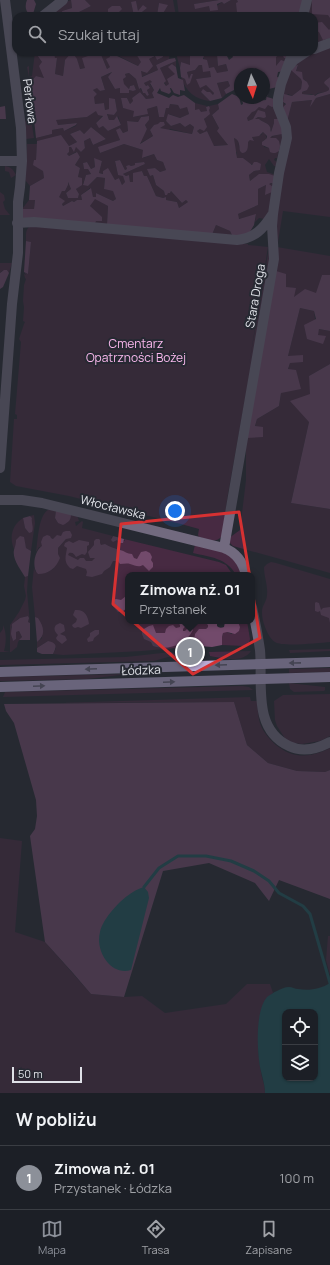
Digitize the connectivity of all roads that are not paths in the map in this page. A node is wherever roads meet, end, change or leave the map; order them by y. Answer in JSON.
{"nodes":[{"id":1,"x":5,"y":0,"type":"edge"},
{"id":2,"x":63,"y":0,"type":"edge"},
{"id":3,"x":307,"y":0,"type":"edge"},
{"id":4,"x":48,"y":12,"type":"edge"},
{"id":5,"x":304,"y":12,"type":"edge"},
{"id":6,"x":12,"y":35,"type":"edge"},
{"id":7,"x":330,"y":43,"type":"edge"},
{"id":8,"x":318,"y":48,"type":"edge"},
{"id":9,"x":14,"y":56,"type":"edge"},
{"id":10,"x":292,"y":56,"type":"edge"},
{"id":11,"x":300,"y":56,"type":"edge"},
{"id":12,"x":286,"y":72,"type":"junction"},
{"id":13,"x":0,"y":161,"type":"edge"},
{"id":14,"x":22,"y":161,"type":"junction"},
{"id":15,"x":273,"y":214,"type":"junction"},
{"id":16,"x":17,"y":223,"type":"junction"},
{"id":17,"x":4,"y":365,"type":"edge"},
{"id":18,"x":0,"y":468,"type":"edge"},
{"id":19,"x":0,"y":500,"type":"edge"},
{"id":20,"x":224,"y":548,"type":"junction"},
{"id":21,"x":245,"y":572,"type":"edge"},
{"id":22,"x":255,"y":623,"type":"edge"},
{"id":23,"x":330,"y":662,"type":"edge"},
{"id":24,"x":260,"y":664,"type":"junction"},
{"id":25,"x":0,"y":672,"type":"edge"},
{"id":26,"x":330,"y":677,"type":"edge"},
{"id":27,"x":261,"y":679,"type":"junction"},
{"id":28,"x":0,"y":687,"type":"edge"},
{"id":29,"x":330,"y":742,"type":"edge"}],
"edges":[{"from":1,"to":6,"type":"street","name":"Perłowa"},
{"from":2,"to":4,"type":"street"},
{"from":3,"to":5,"type":"street"},
{"from":7,"to":8,"type":"street"},
{"from":9,"to":14,"type":"street","name":"Perłowa"},
{"from":10,"to":12,"type":"street","name":"Stara Droga"},
{"from":11,"to":12,"type":"street"},
{"from":12,"to":15,"type":"street","name":"Stara Droga"},
{"from":13,"to":14,"type":"street"},
{"from":14,"to":16,"type":"street","name":"Perłowa"},
{"from":15,"to":16,"type":"street"},
{"from":15,"to":20,"type":"street","name":"Stara Droga"},
{"from":16,"to":17,"type":"street","name":"Perłowa"},
{"from":17,"to":18,"type":"street","name":"Perłowa"},
{"from":19,"to":20,"type":"street","name":"Włocławska"},
{"from":20,"to":21,"type":"street","name":"Włocławska"},
{"from":22,"to":24,"type":"street"},
{"from":23,"to":24,"type":"main road","name":"Łódzka","one_way":true},
{"from":24,"to":25,"type":"main road","name":"Łódzka","one_way":true},
{"from":24,"to":27,"type":"street"},
{"from":26,"to":27,"type":"main road","name":"Łódzka"},
{"from":28,"to":27,"type":"main road","name":"Łódzka","one_way":true},
{"from":27,"to":29,"type":"street"}]}
